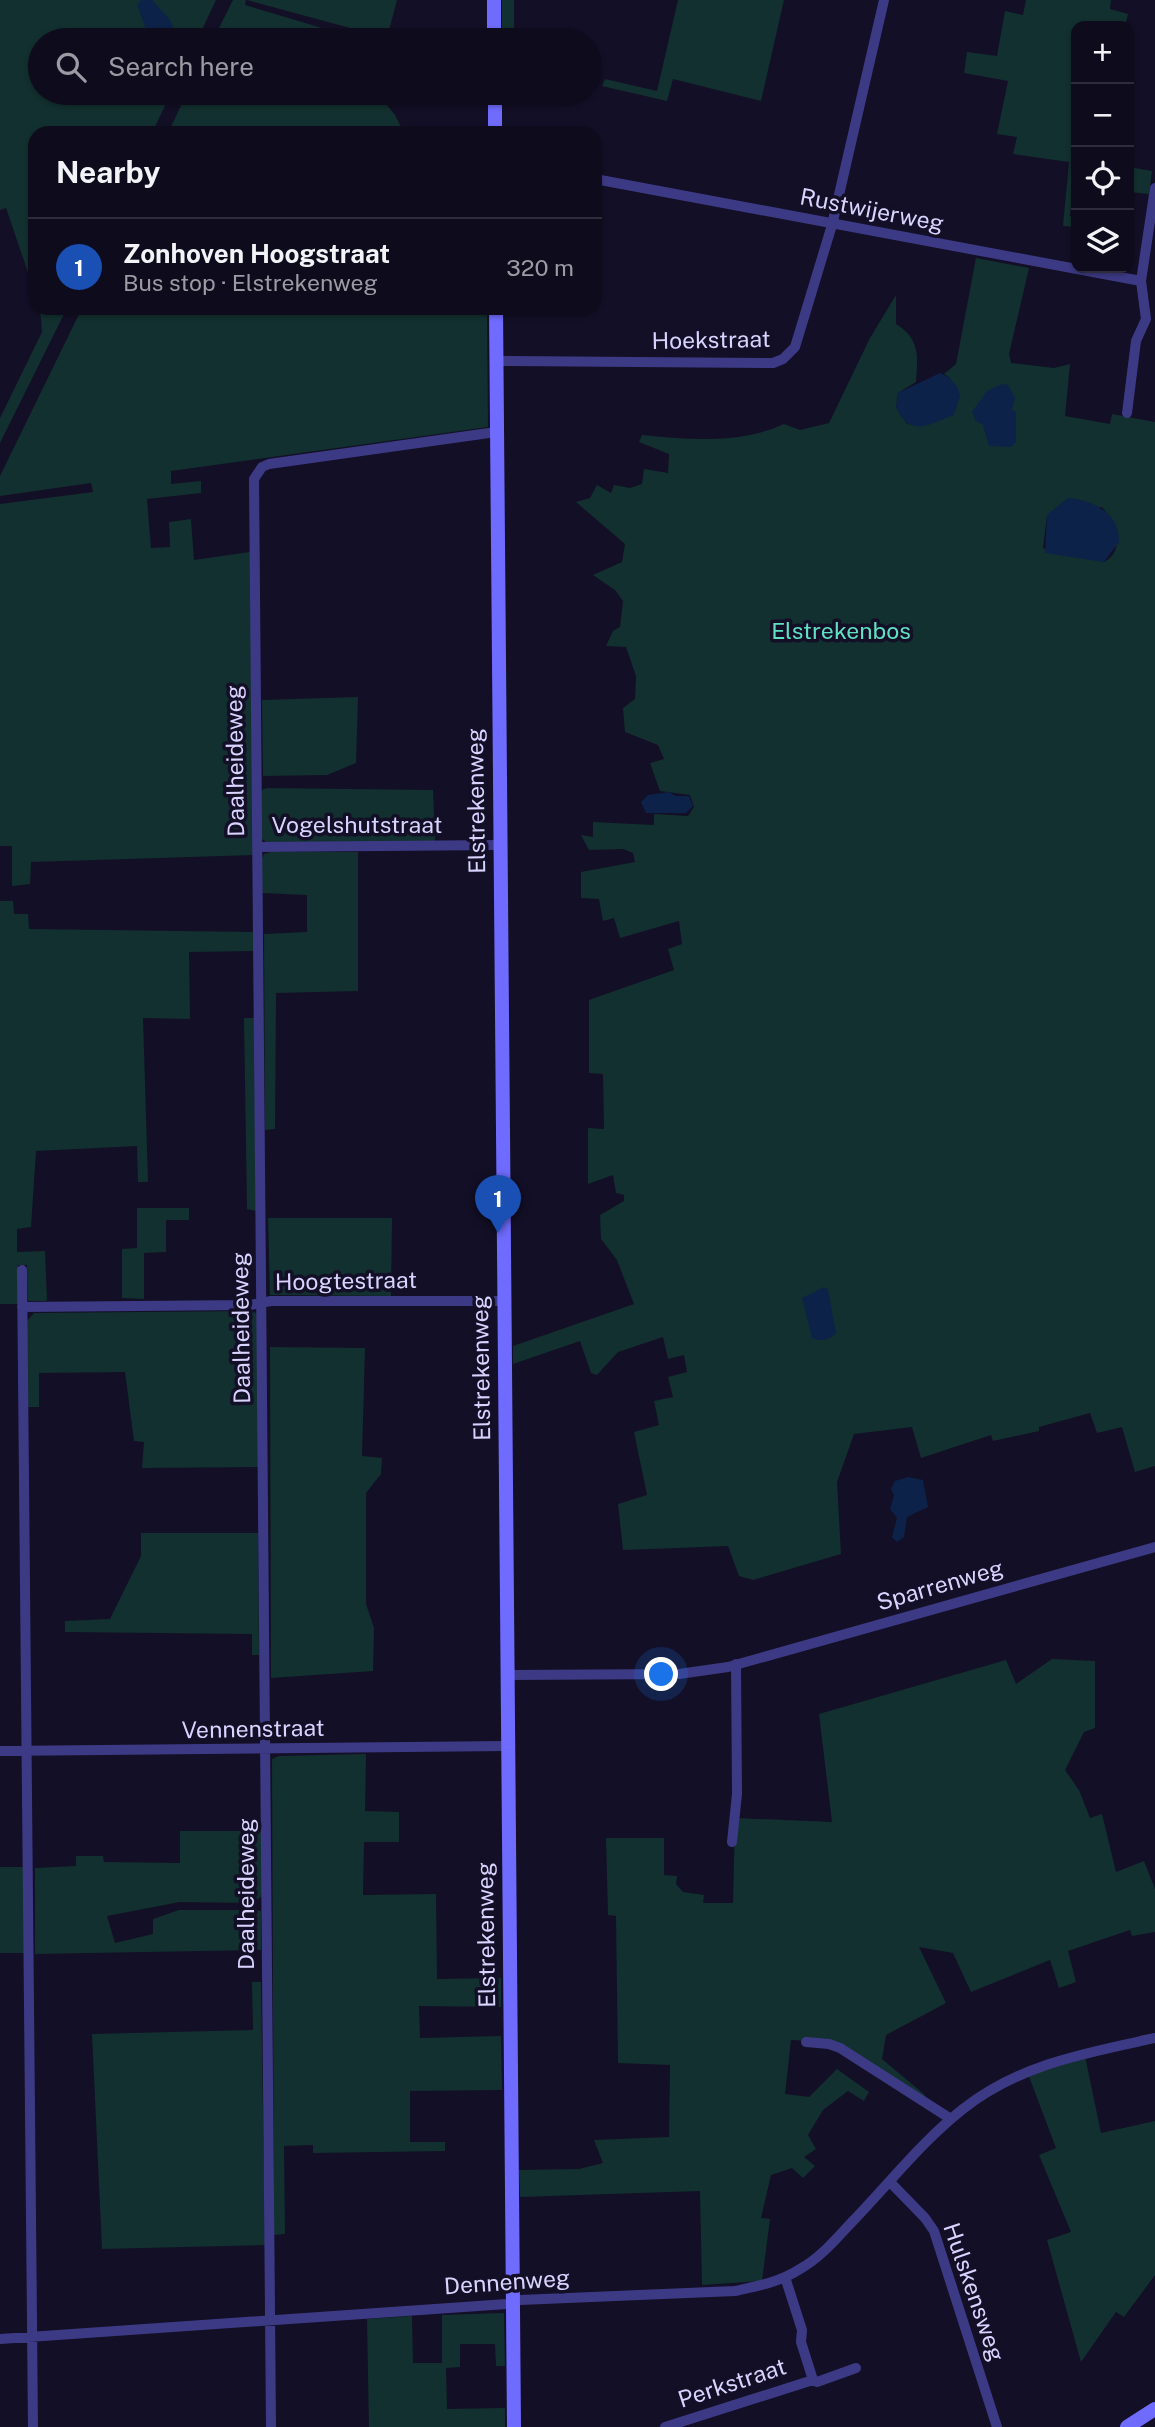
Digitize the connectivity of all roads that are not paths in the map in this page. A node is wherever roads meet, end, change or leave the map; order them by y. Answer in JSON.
{"nodes":[{"id":1,"x":494,"y":0,"type":"edge"},
{"id":2,"x":884,"y":0,"type":"edge"},
{"id":3,"x":494,"y":28,"type":"edge"},
{"id":4,"x":495,"y":105,"type":"edge"},
{"id":5,"x":495,"y":126,"type":"edge"},
{"id":6,"x":602,"y":180,"type":"edge"},
{"id":7,"x":1155,"y":188,"type":"edge"},
{"id":8,"x":832,"y":225,"type":"junction"},
{"id":9,"x":1141,"y":281,"type":"junction"},
{"id":10,"x":496,"y":315,"type":"edge"},
{"id":11,"x":1150,"y":323,"type":"edge"},
{"id":12,"x":496,"y":361,"type":"junction"},
{"id":13,"x":1127,"y":413,"type":"dead end"},
{"id":14,"x":496,"y":432,"type":"junction"},
{"id":15,"x":499,"y":845,"type":"junction"},
{"id":16,"x":257,"y":847,"type":"junction"},
{"id":17,"x":22,"y":1270,"type":"dead end"},
{"id":18,"x":503,"y":1301,"type":"junction"},
{"id":19,"x":262,"y":1304,"type":"junction"},
{"id":20,"x":22,"y":1307,"type":"junction"},
{"id":21,"x":1155,"y":1547,"type":"edge"},
{"id":22,"x":736,"y":1664,"type":"junction"},
{"id":23,"x":506,"y":1675,"type":"junction"},
{"id":24,"x":507,"y":1746,"type":"junction"},
{"id":25,"x":266,"y":1750,"type":"junction"},
{"id":26,"x":0,"y":1751,"type":"edge"},
{"id":27,"x":27,"y":1751,"type":"junction"},
{"id":28,"x":732,"y":1842,"type":"dead end"},
{"id":29,"x":1155,"y":2038,"type":"edge"},
{"id":30,"x":806,"y":2042,"type":"dead end"},
{"id":31,"x":951,"y":2119,"type":"junction"},
{"id":32,"x":890,"y":2182,"type":"junction"},
{"id":33,"x":785,"y":2277,"type":"junction"},
{"id":34,"x":512,"y":2302,"type":"junction"},
{"id":35,"x":271,"y":2320,"type":"junction"},
{"id":36,"x":32,"y":2337,"type":"junction"},
{"id":37,"x":0,"y":2339,"type":"edge"},
{"id":38,"x":856,"y":2368,"type":"dead end"},
{"id":39,"x":813,"y":2380,"type":"junction"},
{"id":40,"x":1155,"y":2409,"type":"edge"},
{"id":41,"x":33,"y":2427,"type":"edge"},
{"id":42,"x":271,"y":2427,"type":"edge"},
{"id":43,"x":514,"y":2427,"type":"edge"},
{"id":44,"x":665,"y":2427,"type":"edge"},
{"id":45,"x":997,"y":2427,"type":"edge"},
{"id":46,"x":1127,"y":2427,"type":"edge"}],
"edges":[{"from":1,"to":3,"type":"street"},
{"from":2,"to":8,"type":"street","name":"Hoekstraat"},
{"from":4,"to":5,"type":"street"},
{"from":6,"to":8,"type":"street","name":"Rustwijerweg"},
{"from":7,"to":9,"type":"street"},
{"from":8,"to":9,"type":"street","name":"Rustwijerweg"},
{"from":8,"to":12,"type":"street","name":"Hoekstraat"},
{"from":9,"to":11,"type":"street"},
{"from":10,"to":12,"type":"street","name":"Elstrekenweg"},
{"from":11,"to":13,"type":"street"},
{"from":12,"to":14,"type":"street","name":"Elstrekenweg"},
{"from":14,"to":15,"type":"street","name":"Elstrekenweg"},
{"from":14,"to":16,"type":"street","name":"Daalheideweg"},
{"from":15,"to":16,"type":"street","name":"Vogelshutstraat"},
{"from":15,"to":18,"type":"street","name":"Elstrekenweg"},
{"from":16,"to":19,"type":"street","name":"Daalheideweg"},
{"from":17,"to":20,"type":"street"},
{"from":18,"to":19,"type":"street","name":"Hoogtestraat"},
{"from":18,"to":23,"type":"street","name":"Elstrekenweg"},
{"from":19,"to":20,"type":"street","name":"Hoogtestraat"},
{"from":19,"to":25,"type":"street","name":"Daalheideweg"},
{"from":20,"to":27,"type":"street"},
{"from":21,"to":22,"type":"street","name":"Sparrenweg"},
{"from":22,"to":23,"type":"street","name":"Sparrenweg"},
{"from":22,"to":28,"type":"street"},
{"from":23,"to":24,"type":"street","name":"Elstrekenweg"},
{"from":24,"to":25,"type":"street","name":"Vennenstraat"},
{"from":24,"to":34,"type":"street","name":"Elstrekenweg"},
{"from":25,"to":27,"type":"street","name":"Vennenstraat"},
{"from":25,"to":35,"type":"street","name":"Daalheideweg"},
{"from":26,"to":27,"type":"street","name":"Vennenstraat"},
{"from":27,"to":36,"type":"street"},
{"from":29,"to":31,"type":"street","name":"Dennenweg"},
{"from":30,"to":31,"type":"street"},
{"from":31,"to":32,"type":"street","name":"Dennenweg"},
{"from":32,"to":33,"type":"street","name":"Dennenweg"},
{"from":32,"to":45,"type":"street","name":"Hulskensweg"},
{"from":33,"to":34,"type":"street","name":"Dennenweg"},
{"from":33,"to":39,"type":"street","name":"Perkstraat"},
{"from":34,"to":35,"type":"street","name":"Dennenweg"},
{"from":34,"to":43,"type":"street","name":"Elstrekenweg"},
{"from":35,"to":36,"type":"street","name":"Dennenweg"},
{"from":35,"to":42,"type":"street","name":"Daalheideweg"},
{"from":36,"to":37,"type":"street","name":"Dennenweg"},
{"from":36,"to":41,"type":"street"},
{"from":38,"to":39,"type":"street","name":"Perkstraat"},
{"from":39,"to":44,"type":"street","name":"Perkstraat"},
{"from":40,"to":46,"type":"street"}]}
